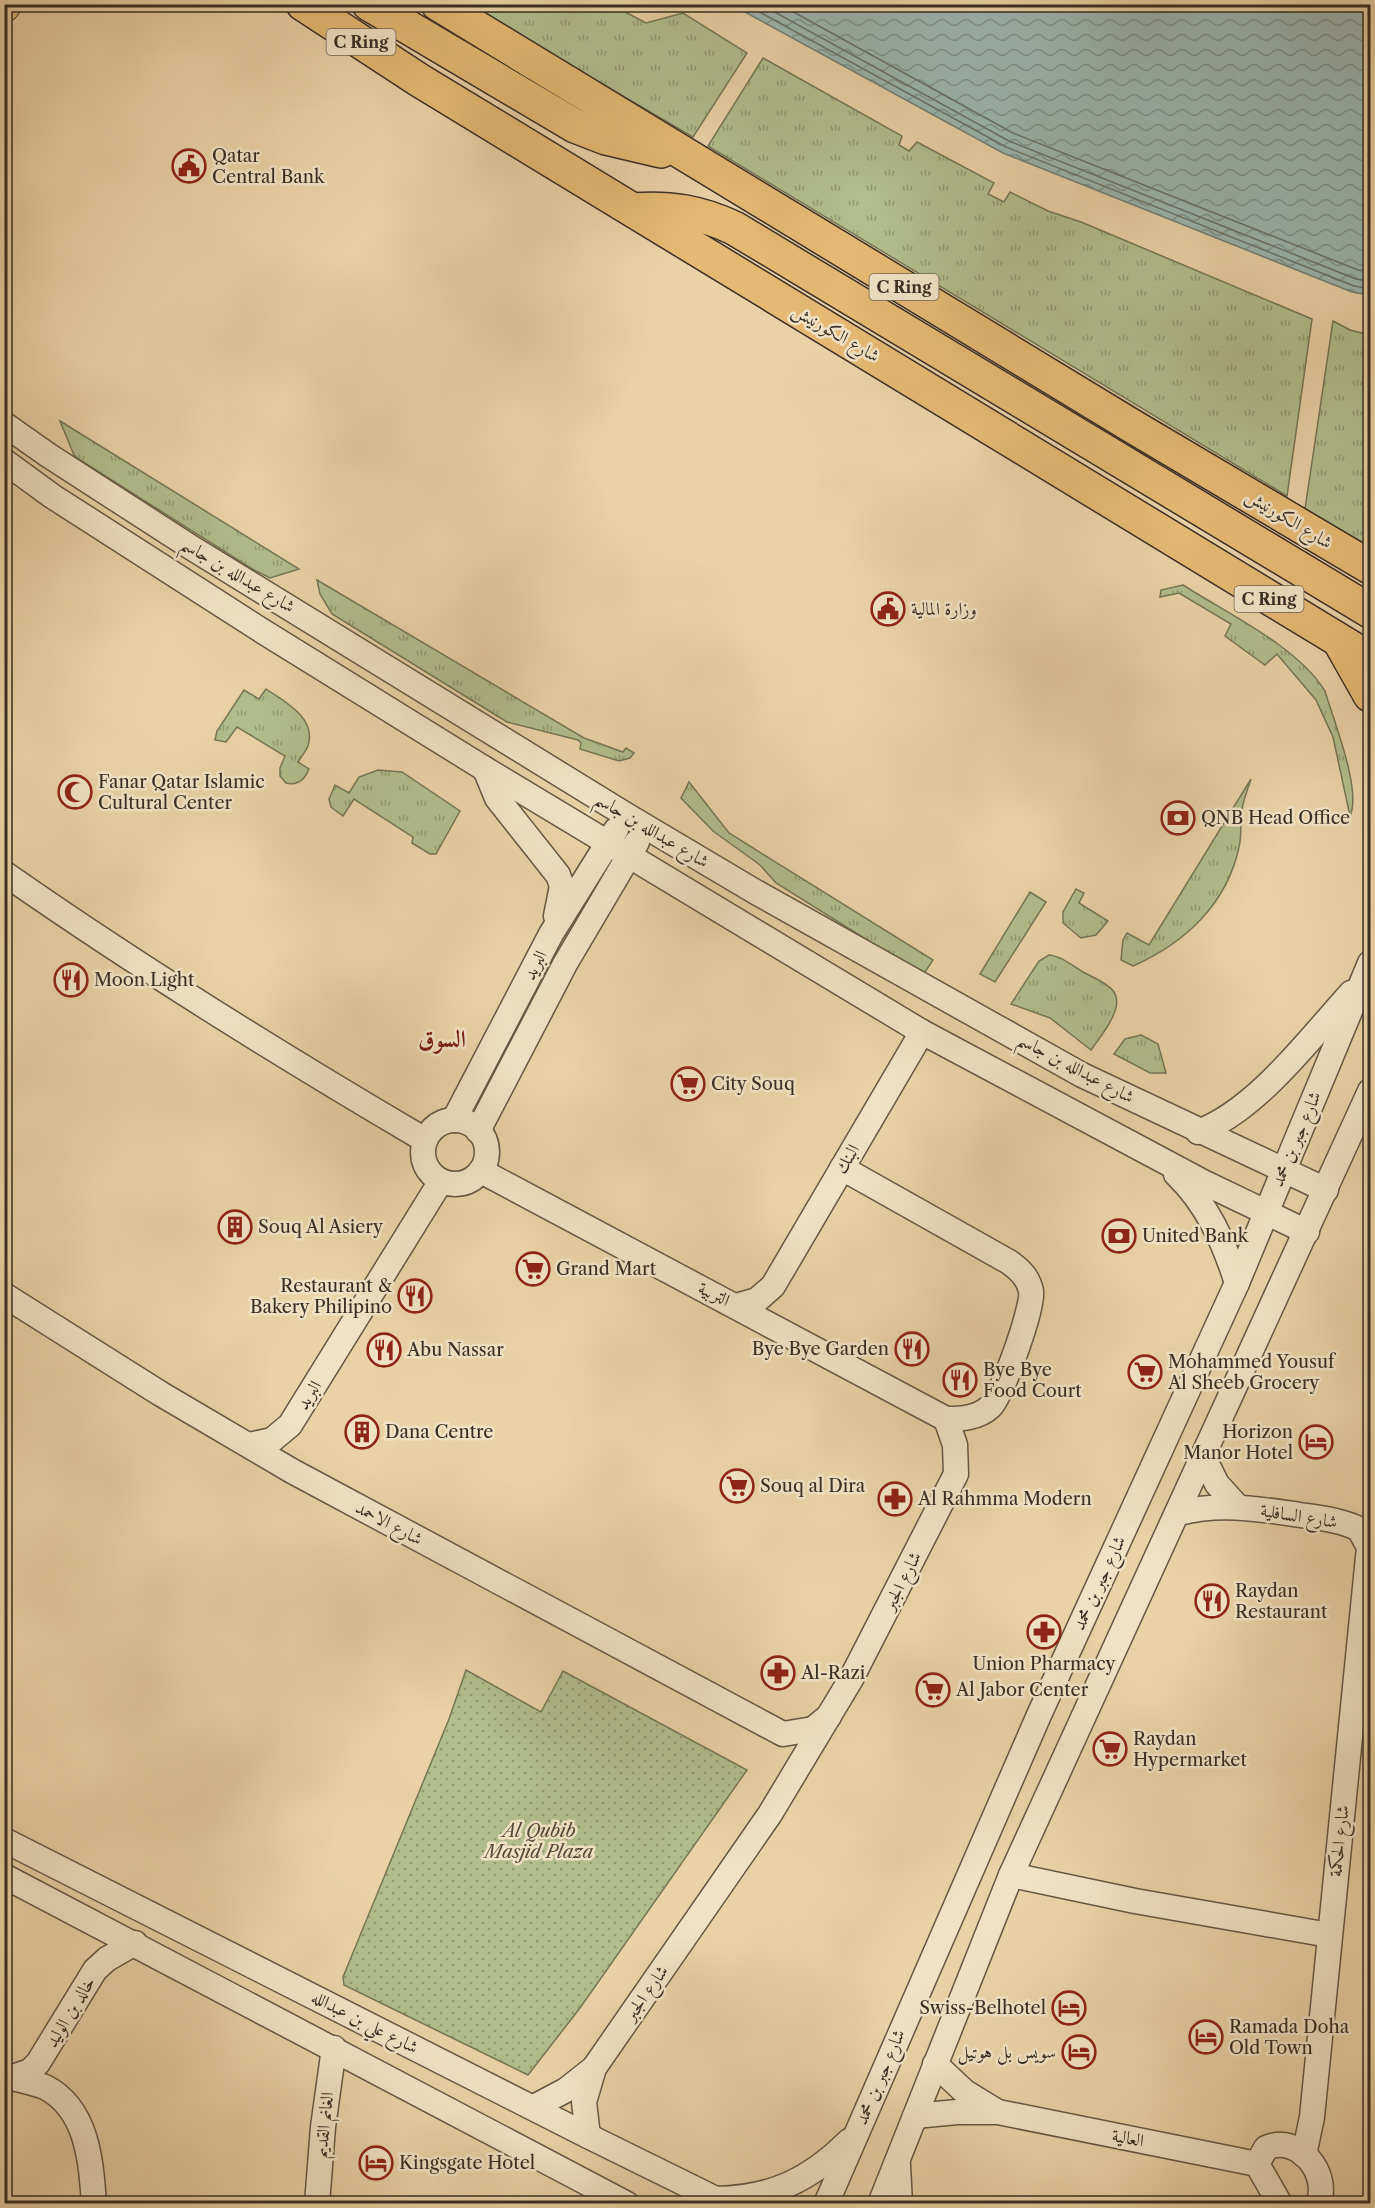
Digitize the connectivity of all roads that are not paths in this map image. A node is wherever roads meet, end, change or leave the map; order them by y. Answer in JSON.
{"nodes":[{"id":1,"x":303,"y":4,"type":"edge"},
{"id":2,"x":369,"y":4,"type":"edge"},
{"id":3,"x":438,"y":4,"type":"edge"},
{"id":4,"x":692,"y":159,"type":"junction"},
{"id":5,"x":633,"y":210,"type":"junction"},
{"id":6,"x":4,"y":424,"type":"edge"},
{"id":7,"x":4,"y":461,"type":"edge"},
{"id":8,"x":1371,"y":567,"type":"edge"},
{"id":9,"x":1371,"y":611,"type":"edge"},
{"id":10,"x":1340,"y":642,"type":"junction"},
{"id":11,"x":1371,"y":659,"type":"edge"},
{"id":12,"x":1371,"y":695,"type":"edge"},
{"id":13,"x":485,"y":769,"type":"junction"},
{"id":14,"x":626,"y":815,"type":"junction"},
{"id":15,"x":646,"y":828,"type":"junction"},
{"id":16,"x":608,"y":843,"type":"junction"},
{"id":17,"x":629,"y":855,"type":"junction"},
{"id":18,"x":4,"y":873,"type":"edge"},
{"id":19,"x":670,"y":881,"type":"junction"},
{"id":20,"x":607,"y":894,"type":"junction"},
{"id":21,"x":551,"y":934,"type":"junction"},
{"id":22,"x":1367,"y":970,"type":"edge"},
{"id":23,"x":922,"y":1032,"type":"junction"},
{"id":24,"x":1371,"y":1091,"type":"edge"},
{"id":25,"x":454,"y":1120,"type":"junction"},
{"id":26,"x":478,"y":1131,"type":"junction"},
{"id":27,"x":1198,"y":1132,"type":"junction"},
{"id":28,"x":425,"y":1140,"type":"junction"},
{"id":29,"x":1159,"y":1158,"type":"junction"},
{"id":30,"x":842,"y":1168,"type":"junction"},
{"id":31,"x":1282,"y":1169,"type":"junction"},
{"id":32,"x":480,"y":1171,"type":"junction"},
{"id":33,"x":441,"y":1181,"type":"junction"},
{"id":34,"x":1326,"y":1190,"type":"junction"},
{"id":35,"x":1266,"y":1212,"type":"junction"},
{"id":36,"x":1307,"y":1232,"type":"junction"},
{"id":37,"x":1237,"y":1283,"type":"junction"},
{"id":38,"x":773,"y":1286,"type":"junction"},
{"id":39,"x":4,"y":1295,"type":"edge"},
{"id":40,"x":736,"y":1306,"type":"junction"},
{"id":41,"x":777,"y":1329,"type":"junction"},
{"id":42,"x":946,"y":1419,"type":"junction"},
{"id":43,"x":290,"y":1425,"type":"junction"},
{"id":44,"x":249,"y":1445,"type":"junction"},
{"id":45,"x":1204,"y":1458,"type":"junction"},
{"id":46,"x":292,"y":1471,"type":"junction"},
{"id":47,"x":1237,"y":1506,"type":"junction"},
{"id":48,"x":1179,"y":1513,"type":"junction"},
{"id":49,"x":1359,"y":1529,"type":"joint"},
{"id":50,"x":830,"y":1716,"type":"junction"},
{"id":51,"x":783,"y":1734,"type":"junction"},
{"id":52,"x":789,"y":1782,"type":"junction"},
{"id":53,"x":4,"y":1840,"type":"edge"},
{"id":54,"x":1011,"y":1875,"type":"junction"},
{"id":55,"x":4,"y":1876,"type":"edge"},
{"id":56,"x":1329,"y":1935,"type":"junction"},
{"id":57,"x":135,"y":1943,"type":"junction"},
{"id":58,"x":334,"y":2048,"type":"junction"},
{"id":59,"x":935,"y":2064,"type":"junction"},
{"id":60,"x":594,"y":2068,"type":"junction"},
{"id":61,"x":9,"y":2079,"type":"edge"},
{"id":62,"x":534,"y":2107,"type":"junction"},
{"id":63,"x":998,"y":2112,"type":"junction"},
{"id":64,"x":915,"y":2116,"type":"junction"},
{"id":65,"x":857,"y":2132,"type":"junction"},
{"id":66,"x":588,"y":2136,"type":"junction"},
{"id":67,"x":1304,"y":2155,"type":"junction"},
{"id":68,"x":898,"y":2157,"type":"junction"},
{"id":69,"x":1257,"y":2164,"type":"junction"},
{"id":70,"x":721,"y":2201,"type":"edge"},
{"id":71,"x":319,"y":2202,"type":"edge"},
{"id":72,"x":1321,"y":2202,"type":"edge"},
{"id":73,"x":94,"y":2204,"type":"edge"},
{"id":74,"x":627,"y":2204,"type":"edge"},
{"id":75,"x":826,"y":2204,"type":"edge"},
{"id":76,"x":880,"y":2204,"type":"edge"},
{"id":77,"x":900,"y":2204,"type":"edge"},
{"id":78,"x":1280,"y":2204,"type":"edge"}],
"edges":[{"from":1,"to":5,"type":"highway","name":"شارع الكورنيش","number":"C Ring"},
{"from":2,"to":4,"type":"highway"},
{"from":3,"to":4,"type":"highway","name":"شارع الكورنيش","number":"C Ring"},
{"from":4,"to":8,"type":"highway","name":"شارع الكورنيش","number":"C Ring"},
{"from":5,"to":9,"type":"highway"},
{"from":5,"to":10,"type":"highway","name":"شارع الكورنيش","number":"C Ring"},
{"from":6,"to":14,"type":"street","name":"شارع عبدالله بن جاسم"},
{"from":7,"to":13,"type":"street","name":"شارع عبدالله بن جاسم"},
{"from":10,"to":11,"type":"highway","name":"شارع الكورنيش","number":"C Ring"},
{"from":10,"to":12,"type":"highway"},
{"from":13,"to":16,"type":"street","name":"شارع عبدالله بن جاسم"},
{"from":13,"to":21,"type":"street"},
{"from":14,"to":15,"type":"street","name":"شارع عبدالله بن جاسم"},
{"from":14,"to":16,"type":"street","name":"البريد"},
{"from":15,"to":17,"type":"street","name":"البريد"},
{"from":15,"to":27,"type":"street","name":"شارع عبدالله بن جاسم"},
{"from":16,"to":17,"type":"street","name":"شارع عبدالله بن جاسم"},
{"from":16,"to":21,"type":"street","name":"البريد"},
{"from":17,"to":19,"type":"street","name":"شارع عبدالله بن جاسم"},
{"from":17,"to":20,"type":"street","name":"البريد"},
{"from":18,"to":28,"type":"street"},
{"from":19,"to":20,"type":"street"},
{"from":19,"to":23,"type":"street","name":"شارع عبدالله بن جاسم"},
{"from":20,"to":26,"type":"street","name":"البريد"},
{"from":21,"to":25,"type":"street","name":"البريد"},
{"from":22,"to":27,"type":"street"},
{"from":22,"to":31,"type":"street","name":"شارع جبر بن محمد"},
{"from":23,"to":29,"type":"street","name":"شارع عبدالله بن جاسم"},
{"from":23,"to":30,"type":"street","name":"البنك"},
{"from":24,"to":34,"type":"street"},
{"from":25,"to":26,"type":"street"},
{"from":25,"to":28,"type":"street"},
{"from":26,"to":32,"type":"street"},
{"from":27,"to":31,"type":"street","name":"شارع عبدالله بن جاسم"},
{"from":28,"to":33,"type":"street"},
{"from":29,"to":35,"type":"street","name":"شارع عبدالله بن جاسم"},
{"from":29,"to":37,"type":"street"},
{"from":30,"to":38,"type":"street","name":"البنك"},
{"from":30,"to":42,"type":"street"},
{"from":31,"to":34,"type":"street","name":"شارع عبدالله بن جاسم"},
{"from":31,"to":35,"type":"street","name":"شارع جبر بن محمد"},
{"from":32,"to":33,"type":"street"},
{"from":32,"to":40,"type":"street","name":"التربية"},
{"from":33,"to":43,"type":"street","name":"البريد"},
{"from":34,"to":36,"type":"street"},
{"from":35,"to":36,"type":"street","name":"شارع عبدالله بن جاسم"},
{"from":35,"to":37,"type":"street","name":"شارع جبر بن محمد"},
{"from":36,"to":45,"type":"street"},
{"from":37,"to":65,"type":"street","name":"شارع جبر بن محمد"},
{"from":38,"to":40,"type":"street","name":"البنك"},
{"from":38,"to":41,"type":"street","name":"البنك"},
{"from":39,"to":44,"type":"street","name":"شارع الاحمد"},
{"from":40,"to":41,"type":"street","name":"التربية"},
{"from":41,"to":42,"type":"street","name":"التربية"},
{"from":42,"to":50,"type":"street","name":"شارع الجبر"},
{"from":43,"to":44,"type":"street","name":"البريد"},
{"from":43,"to":46,"type":"street","name":"البريد"},
{"from":44,"to":46,"type":"street","name":"شارع الاحمد"},
{"from":45,"to":47,"type":"street","name":"شارع السافلية"},
{"from":45,"to":48,"type":"street"},
{"from":46,"to":51,"type":"street","name":"شارع الاحمد"},
{"from":47,"to":48,"type":"street","name":"شارع السافلية"},
{"from":47,"to":49,"type":"street","name":"شارع السافلية"},
{"from":48,"to":54,"type":"street"},
{"from":49,"to":56,"type":"street","name":"شارع الحكمة"},
{"from":50,"to":51,"type":"street"},
{"from":50,"to":52,"type":"street","name":"شارع الجبر"},
{"from":51,"to":52,"type":"street"},
{"from":52,"to":60,"type":"street","name":"شارع الجبر"},
{"from":53,"to":62,"type":"street","name":"شارع علي بن عبدالله"},
{"from":54,"to":56,"type":"street"},
{"from":54,"to":59,"type":"street"},
{"from":55,"to":57,"type":"street","name":"شارع علي بن عبدالله"},
{"from":56,"to":67,"type":"street","name":"شارع الحكمة"},
{"from":57,"to":58,"type":"street","name":"شارع علي بن عبدالله"},
{"from":57,"to":61,"type":"street","name":"خالد بن الوليد"},
{"from":58,"to":71,"type":"street","name":"الغانم القديم"},
{"from":58,"to":74,"type":"street","name":"شارع علي بن عبدالله"},
{"from":59,"to":63,"type":"street","name":"العالية"},
{"from":59,"to":64,"type":"street"},
{"from":60,"to":62,"type":"street","name":"شارع الجبر"},
{"from":60,"to":66,"type":"street","name":"شارع الجبر"},
{"from":61,"to":73,"type":"street"},
{"from":62,"to":66,"type":"street","name":"شارع علي بن عبدالله"},
{"from":63,"to":64,"type":"street","name":"العالية"},
{"from":63,"to":69,"type":"street","name":"العالية"},
{"from":64,"to":68,"type":"street"},
{"from":65,"to":70,"type":"street"},
{"from":65,"to":75,"type":"street","name":"شارع جبر بن محمد"},
{"from":66,"to":70,"type":"street","name":"شارع علي بن عبدالله"},
{"from":67,"to":69,"type":"street"},
{"from":67,"to":72,"type":"street"},
{"from":68,"to":76,"type":"street"},
{"from":68,"to":77,"type":"street"},
{"from":69,"to":78,"type":"street"}]}
